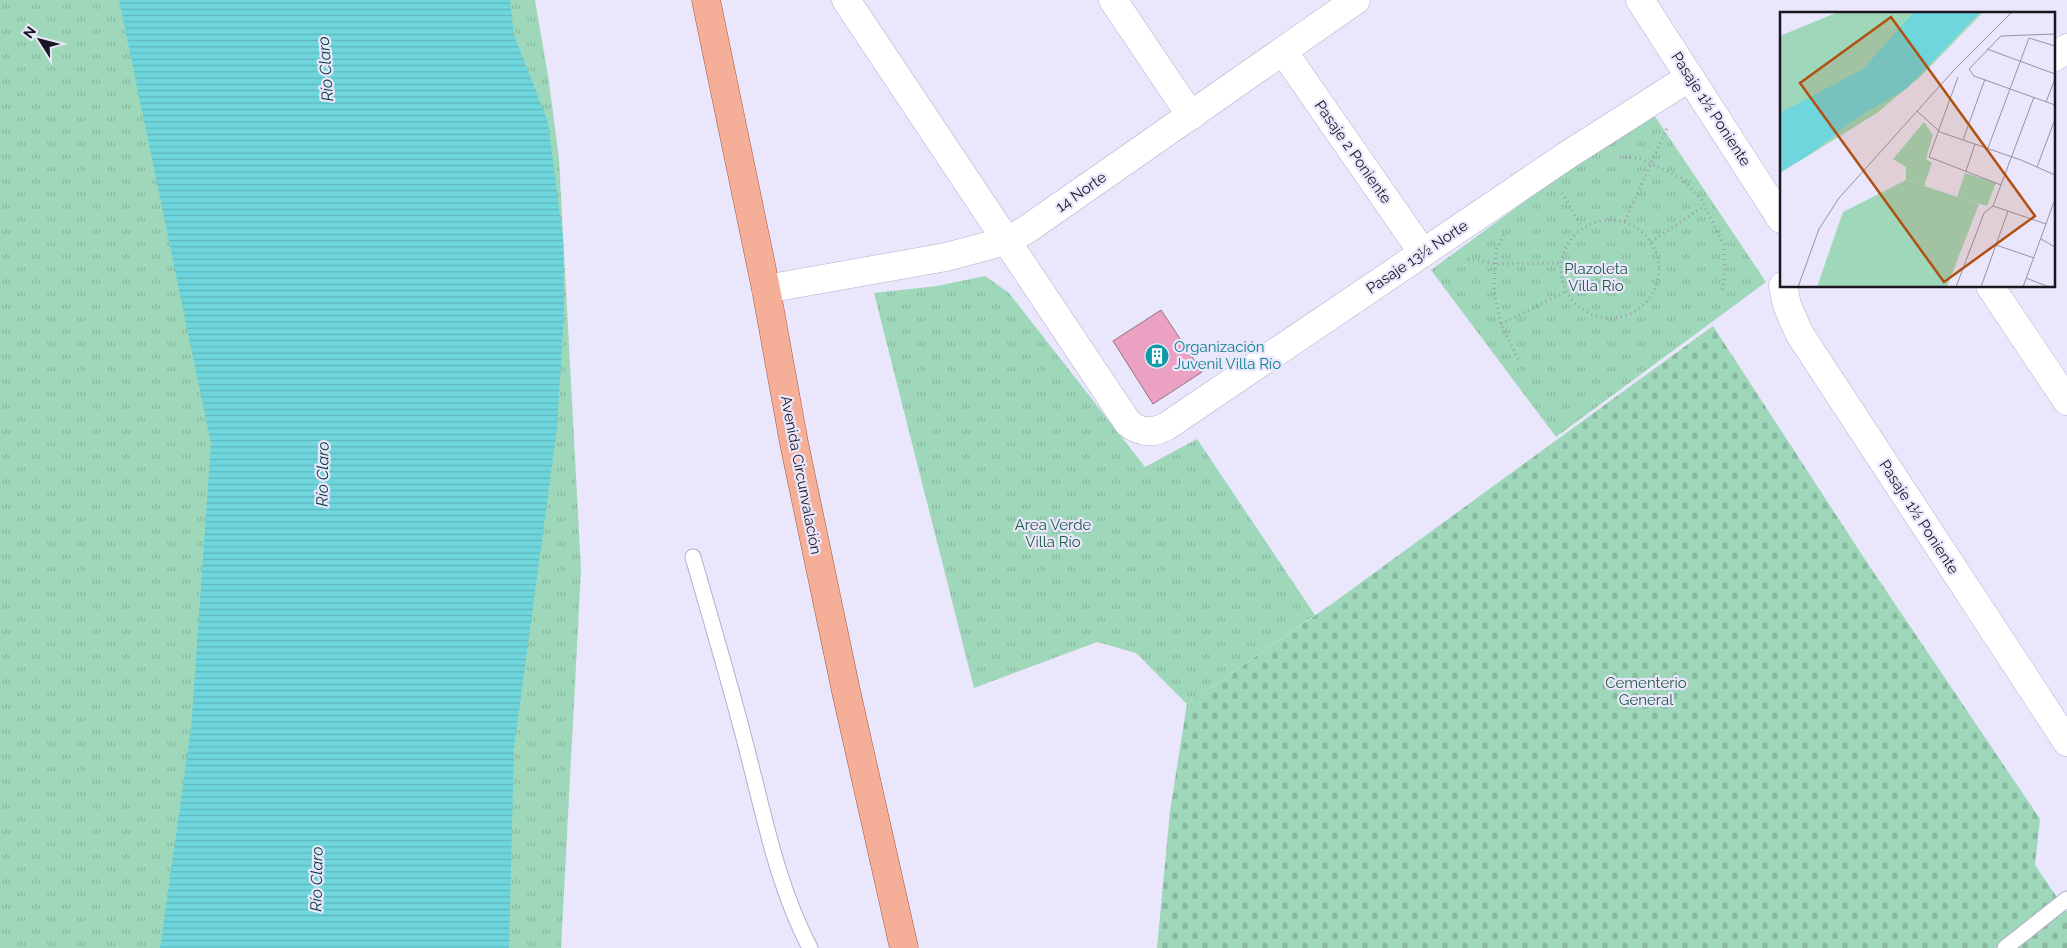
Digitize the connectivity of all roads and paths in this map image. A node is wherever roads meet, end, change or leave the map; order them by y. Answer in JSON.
{"nodes":[{"id":1,"x":706,"y":0,"type":"edge"},
{"id":2,"x":846,"y":0,"type":"edge"},
{"id":3,"x":1113,"y":0,"type":"edge"},
{"id":4,"x":1356,"y":0,"type":"edge"},
{"id":5,"x":1640,"y":0,"type":"edge"},
{"id":6,"x":2067,"y":48,"type":"edge"},
{"id":7,"x":1283,"y":51,"type":"junction"},
{"id":8,"x":2054,"y":57,"type":"edge"},
{"id":9,"x":1690,"y":77,"type":"junction"},
{"id":10,"x":1190,"y":116,"type":"junction"},
{"id":11,"x":1670,"y":120,"type":"dead end"},
{"id":12,"x":1614,"y":157,"type":"dead end"},
{"id":13,"x":1650,"y":163,"type":"junction"},
{"id":14,"x":1704,"y":206,"type":"junction"},
{"id":15,"x":1780,"y":217,"type":"edge"},
{"id":16,"x":1625,"y":221,"type":"junction"},
{"id":17,"x":1504,"y":234,"type":"dead end"},
{"id":18,"x":1006,"y":240,"type":"junction"},
{"id":19,"x":1651,"y":242,"type":"junction"},
{"id":20,"x":1423,"y":253,"type":"junction"},
{"id":21,"x":1560,"y":263,"type":"junction"},
{"id":22,"x":1496,"y":264,"type":"junction"},
{"id":23,"x":1783,"y":288,"type":"edge"},
{"id":24,"x":1991,"y":288,"type":"edge"},
{"id":25,"x":766,"y":289,"type":"junction"},
{"id":26,"x":1565,"y":292,"type":"junction"},
{"id":27,"x":1722,"y":292,"type":"dead end"},
{"id":28,"x":1501,"y":324,"type":"junction"},
{"id":29,"x":1520,"y":363,"type":"dead end"},
{"id":30,"x":2067,"y":401,"type":"edge"},
{"id":31,"x":693,"y":557,"type":"dead end"},
{"id":32,"x":2067,"y":742,"type":"edge"},
{"id":33,"x":2067,"y":898,"type":"edge"},
{"id":34,"x":810,"y":948,"type":"edge"},
{"id":35,"x":904,"y":948,"type":"edge"},
{"id":36,"x":2005,"y":948,"type":"edge"}],
"edges":[{"from":1,"to":25,"type":"main road","name":"Avenida Circunvalación"},
{"from":2,"to":18,"type":"street"},
{"from":3,"to":10,"type":"street"},
{"from":4,"to":7,"type":"street","name":"14 Norte"},
{"from":5,"to":9,"type":"street","name":"Pasaje 1½ Poniente"},
{"from":6,"to":8,"type":"street"},
{"from":7,"to":10,"type":"street","name":"14 Norte"},
{"from":7,"to":20,"type":"street","name":"Pasaje 2 Poniente"},
{"from":9,"to":15,"type":"street","name":"Pasaje 1½ Poniente"},
{"from":9,"to":20,"type":"street","name":"Pasaje 13½ Norte"},
{"from":10,"to":18,"type":"street","name":"14 Norte"},
{"from":11,"to":13,"type":"path"},
{"from":12,"to":13,"type":"path"},
{"from":13,"to":14,"type":"path"},
{"from":13,"to":16,"type":"path"},
{"from":14,"to":19,"type":"path"},
{"from":14,"to":27,"type":"path"},
{"from":16,"to":19,"type":"path"},
{"from":16,"to":21,"type":"path"},
{"from":17,"to":22,"type":"path"},
{"from":18,"to":20,"type":"street","name":"Pasaje 13½ Norte"},
{"from":18,"to":25,"type":"street","name":"14 Norte"},
{"from":19,"to":26,"type":"path"},
{"from":20,"to":22,"type":"path"},
{"from":21,"to":22,"type":"path"},
{"from":21,"to":26,"type":"path"},
{"from":22,"to":28,"type":"path"},
{"from":23,"to":32,"type":"street","name":"Pasaje 1½ Poniente"},
{"from":24,"to":30,"type":"street"},
{"from":25,"to":35,"type":"main road","name":"Avenida Circunvalación"},
{"from":26,"to":28,"type":"path"},
{"from":28,"to":29,"type":"path"},
{"from":31,"to":34,"type":"lane"},
{"from":33,"to":36,"type":"lane"}]}
